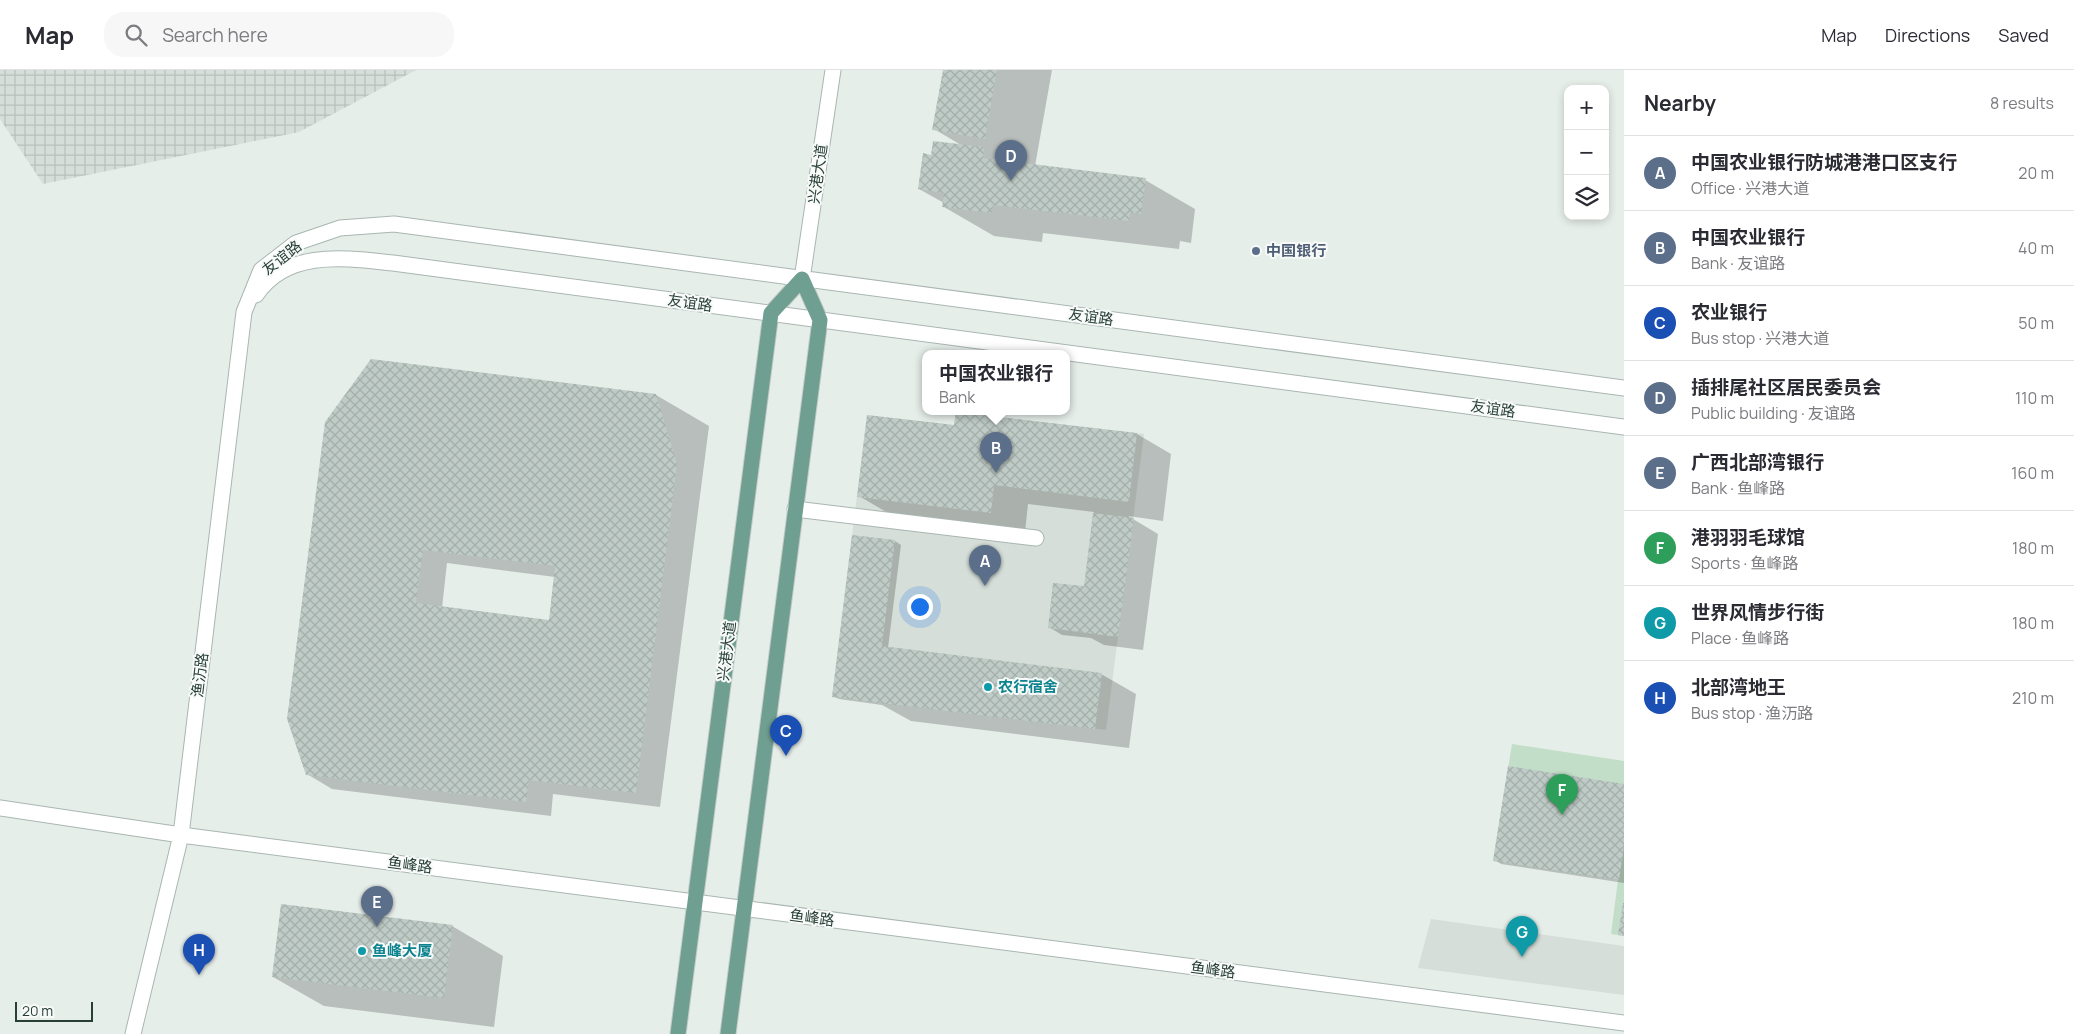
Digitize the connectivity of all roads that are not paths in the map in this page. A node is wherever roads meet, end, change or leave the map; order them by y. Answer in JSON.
{"nodes":[{"id":1,"x":833,"y":70,"type":"edge"},
{"id":2,"x":802,"y":279,"type":"junction"},
{"id":3,"x":244,"y":312,"type":"junction"},
{"id":4,"x":771,"y":313,"type":"junction"},
{"id":5,"x":820,"y":320,"type":"junction"},
{"id":6,"x":1045,"y":350,"type":"edge"},
{"id":7,"x":1070,"y":353,"type":"edge"},
{"id":8,"x":1624,"y":388,"type":"edge"},
{"id":9,"x":1624,"y":427,"type":"edge"},
{"id":10,"x":795,"y":509,"type":"junction"},
{"id":11,"x":1036,"y":538,"type":"dead end"},
{"id":12,"x":0,"y":808,"type":"edge"},
{"id":13,"x":180,"y":836,"type":"junction"},
{"id":14,"x":695,"y":902,"type":"junction"},
{"id":15,"x":744,"y":909,"type":"junction"},
{"id":16,"x":1624,"y":1023,"type":"edge"},
{"id":17,"x":133,"y":1034,"type":"edge"},
{"id":18,"x":678,"y":1034,"type":"edge"},
{"id":19,"x":728,"y":1034,"type":"edge"}],
"edges":[{"from":1,"to":2,"type":"street","name":"兴港大道"},
{"from":2,"to":3,"type":"street","name":"友谊路"},
{"from":2,"to":4,"type":"main road"},
{"from":2,"to":5,"type":"main road"},
{"from":2,"to":8,"type":"street","name":"友谊路"},
{"from":3,"to":4,"type":"street","name":"友谊路"},
{"from":3,"to":13,"type":"street","name":"渔𬇕路"},
{"from":4,"to":5,"type":"street","name":"友谊路"},
{"from":4,"to":14,"type":"main road","name":"兴港大道"},
{"from":5,"to":6,"type":"street","name":"友谊路"},
{"from":5,"to":10,"type":"main road"},
{"from":7,"to":9,"type":"street","name":"友谊路"},
{"from":10,"to":11,"type":"street"},
{"from":10,"to":15,"type":"main road"},
{"from":12,"to":13,"type":"street","name":"鱼峰路"},
{"from":13,"to":14,"type":"street","name":"鱼峰路"},
{"from":13,"to":17,"type":"street","name":"渔𬇕路"},
{"from":14,"to":15,"type":"street","name":"鱼峰路"},
{"from":14,"to":18,"type":"main road","name":"兴港大道"},
{"from":15,"to":16,"type":"street","name":"鱼峰路"},
{"from":15,"to":19,"type":"main road"}]}
